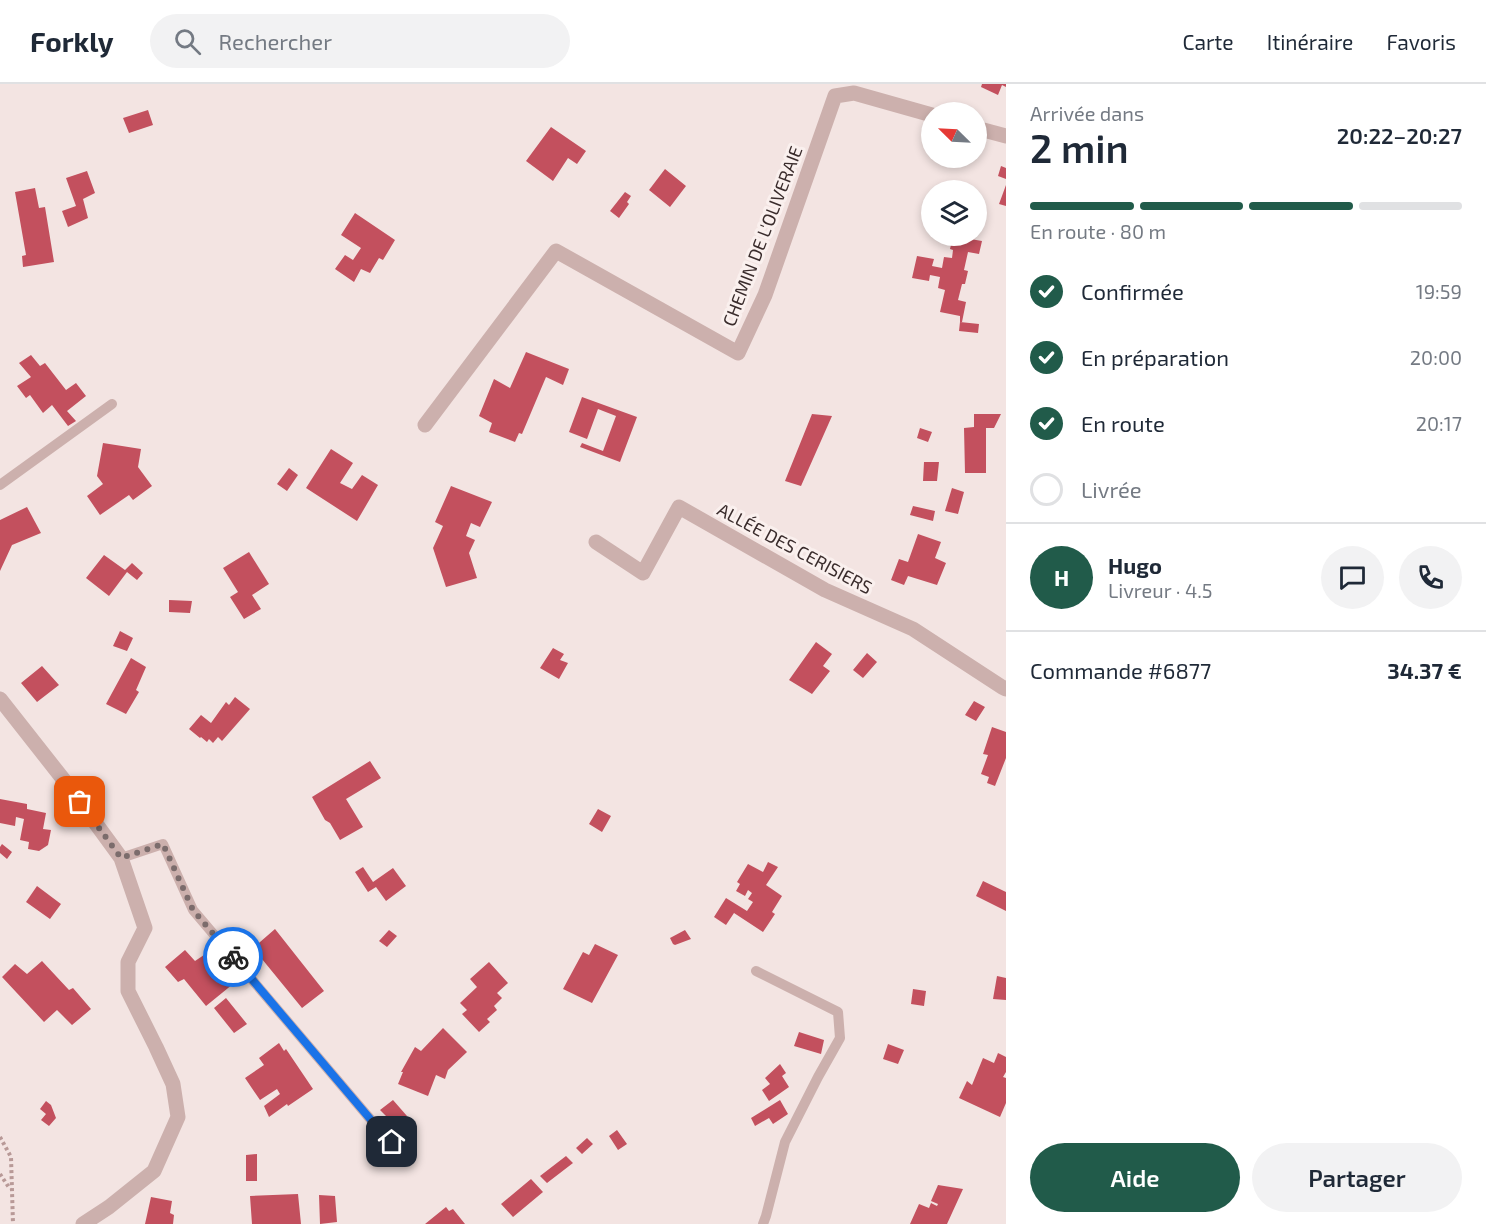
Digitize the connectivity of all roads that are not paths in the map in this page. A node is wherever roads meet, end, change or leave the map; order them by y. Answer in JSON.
{"nodes":[{"id":1,"x":921,"y":112,"type":"edge"},
{"id":2,"x":987,"y":131,"type":"edge"},
{"id":3,"x":1006,"y":136,"type":"edge"},
{"id":4,"x":112,"y":404,"type":"dead end"},
{"id":5,"x":425,"y":425,"type":"dead end"},
{"id":6,"x":0,"y":485,"type":"edge"},
{"id":7,"x":596,"y":542,"type":"dead end"},
{"id":8,"x":1006,"y":689,"type":"edge"},
{"id":9,"x":0,"y":699,"type":"edge"},
{"id":10,"x":121,"y":858,"type":"junction"},
{"id":11,"x":756,"y":971,"type":"dead end"},
{"id":12,"x":408,"y":1158,"type":"dead end"},
{"id":13,"x":83,"y":1224,"type":"edge"},
{"id":14,"x":763,"y":1224,"type":"edge"}],
"edges":[{"from":1,"to":5,"type":"street","name":"CHEMIN DE L'OLIVERAIE"},
{"from":2,"to":3,"type":"street"},
{"from":4,"to":6,"type":"lane"},
{"from":7,"to":8,"type":"street","name":"ALLÉE DES CERISIERS"},
{"from":9,"to":10,"type":"street"},
{"from":10,"to":12,"type":"lane"},
{"from":10,"to":13,"type":"street"},
{"from":11,"to":14,"type":"lane"}]}
